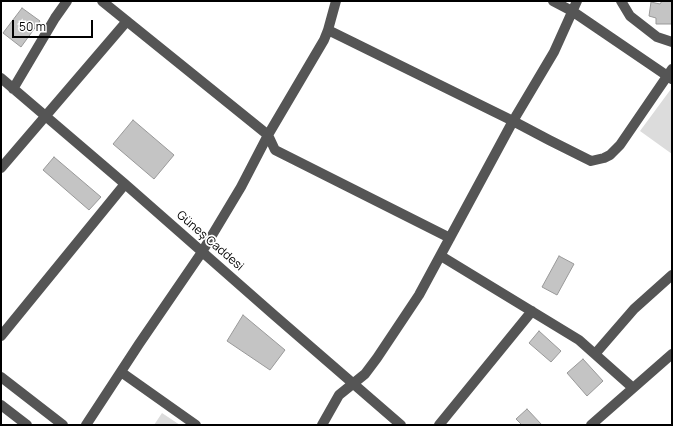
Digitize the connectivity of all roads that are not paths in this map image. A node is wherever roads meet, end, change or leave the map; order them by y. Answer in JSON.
{"nodes":[{"id":1,"x":66,"y":1,"type":"edge"},
{"id":2,"x":102,"y":1,"type":"edge"},
{"id":3,"x":336,"y":1,"type":"edge"},
{"id":4,"x":552,"y":1,"type":"edge"},
{"id":5,"x":577,"y":1,"type":"edge"},
{"id":6,"x":621,"y":1,"type":"edge"},
{"id":7,"x":572,"y":11,"type":"junction"},
{"id":8,"x":127,"y":21,"type":"junction"},
{"id":9,"x":328,"y":30,"type":"junction"},
{"id":10,"x":672,"y":42,"type":"edge"},
{"id":11,"x":670,"y":74,"type":"edge"},
{"id":12,"x":1,"y":78,"type":"edge"},
{"id":13,"x":13,"y":89,"type":"junction"},
{"id":14,"x":46,"y":117,"type":"junction"},
{"id":15,"x":513,"y":121,"type":"junction"},
{"id":16,"x":268,"y":135,"type":"junction"},
{"id":17,"x":1,"y":168,"type":"edge"},
{"id":18,"x":125,"y":184,"type":"junction"},
{"id":19,"x":450,"y":238,"type":"junction"},
{"id":20,"x":202,"y":252,"type":"junction"},
{"id":21,"x":440,"y":256,"type":"junction"},
{"id":22,"x":672,"y":275,"type":"edge"},
{"id":23,"x":532,"y":311,"type":"junction"},
{"id":24,"x":1,"y":336,"type":"edge"},
{"id":25,"x":595,"y":354,"type":"junction"},
{"id":26,"x":672,"y":354,"type":"edge"},
{"id":27,"x":121,"y":372,"type":"junction"},
{"id":28,"x":1,"y":377,"type":"edge"},
{"id":29,"x":353,"y":384,"type":"junction"},
{"id":30,"x":633,"y":388,"type":"junction"},
{"id":31,"x":1,"y":405,"type":"edge"},
{"id":32,"x":27,"y":425,"type":"edge"},
{"id":33,"x":63,"y":425,"type":"edge"},
{"id":34,"x":86,"y":425,"type":"edge"},
{"id":35,"x":196,"y":425,"type":"edge"},
{"id":36,"x":322,"y":425,"type":"edge"},
{"id":37,"x":401,"y":425,"type":"edge"},
{"id":38,"x":438,"y":425,"type":"edge"},
{"id":39,"x":591,"y":425,"type":"edge"}],
"edges":[{"from":1,"to":13,"type":"street"},
{"from":2,"to":8,"type":"street"},
{"from":3,"to":9,"type":"street"},
{"from":4,"to":7,"type":"street"},
{"from":5,"to":7,"type":"street"},
{"from":6,"to":10,"type":"street"},
{"from":7,"to":11,"type":"street"},
{"from":7,"to":15,"type":"street"},
{"from":8,"to":14,"type":"street"},
{"from":8,"to":16,"type":"street"},
{"from":9,"to":15,"type":"street"},
{"from":9,"to":16,"type":"street"},
{"from":11,"to":15,"type":"street"},
{"from":12,"to":13,"type":"street","name":"Güneş Caddesi"},
{"from":13,"to":14,"type":"street","name":"Güneş Caddesi"},
{"from":14,"to":17,"type":"street"},
{"from":14,"to":18,"type":"street","name":"Güneş Caddesi"},
{"from":15,"to":19,"type":"street"},
{"from":16,"to":19,"type":"street"},
{"from":16,"to":20,"type":"street"},
{"from":18,"to":20,"type":"street","name":"Güneş Caddesi"},
{"from":18,"to":24,"type":"street"},
{"from":19,"to":21,"type":"street"},
{"from":20,"to":27,"type":"street"},
{"from":20,"to":29,"type":"street","name":"Güneş Caddesi"},
{"from":21,"to":23,"type":"street"},
{"from":21,"to":29,"type":"street"},
{"from":22,"to":25,"type":"street"},
{"from":23,"to":25,"type":"street"},
{"from":23,"to":38,"type":"street"},
{"from":25,"to":30,"type":"street"},
{"from":26,"to":30,"type":"street"},
{"from":27,"to":34,"type":"street"},
{"from":27,"to":35,"type":"street"},
{"from":28,"to":33,"type":"street"},
{"from":29,"to":36,"type":"street"},
{"from":29,"to":37,"type":"street","name":"Güneş Caddesi"},
{"from":30,"to":39,"type":"street"},
{"from":31,"to":32,"type":"street"}]}
